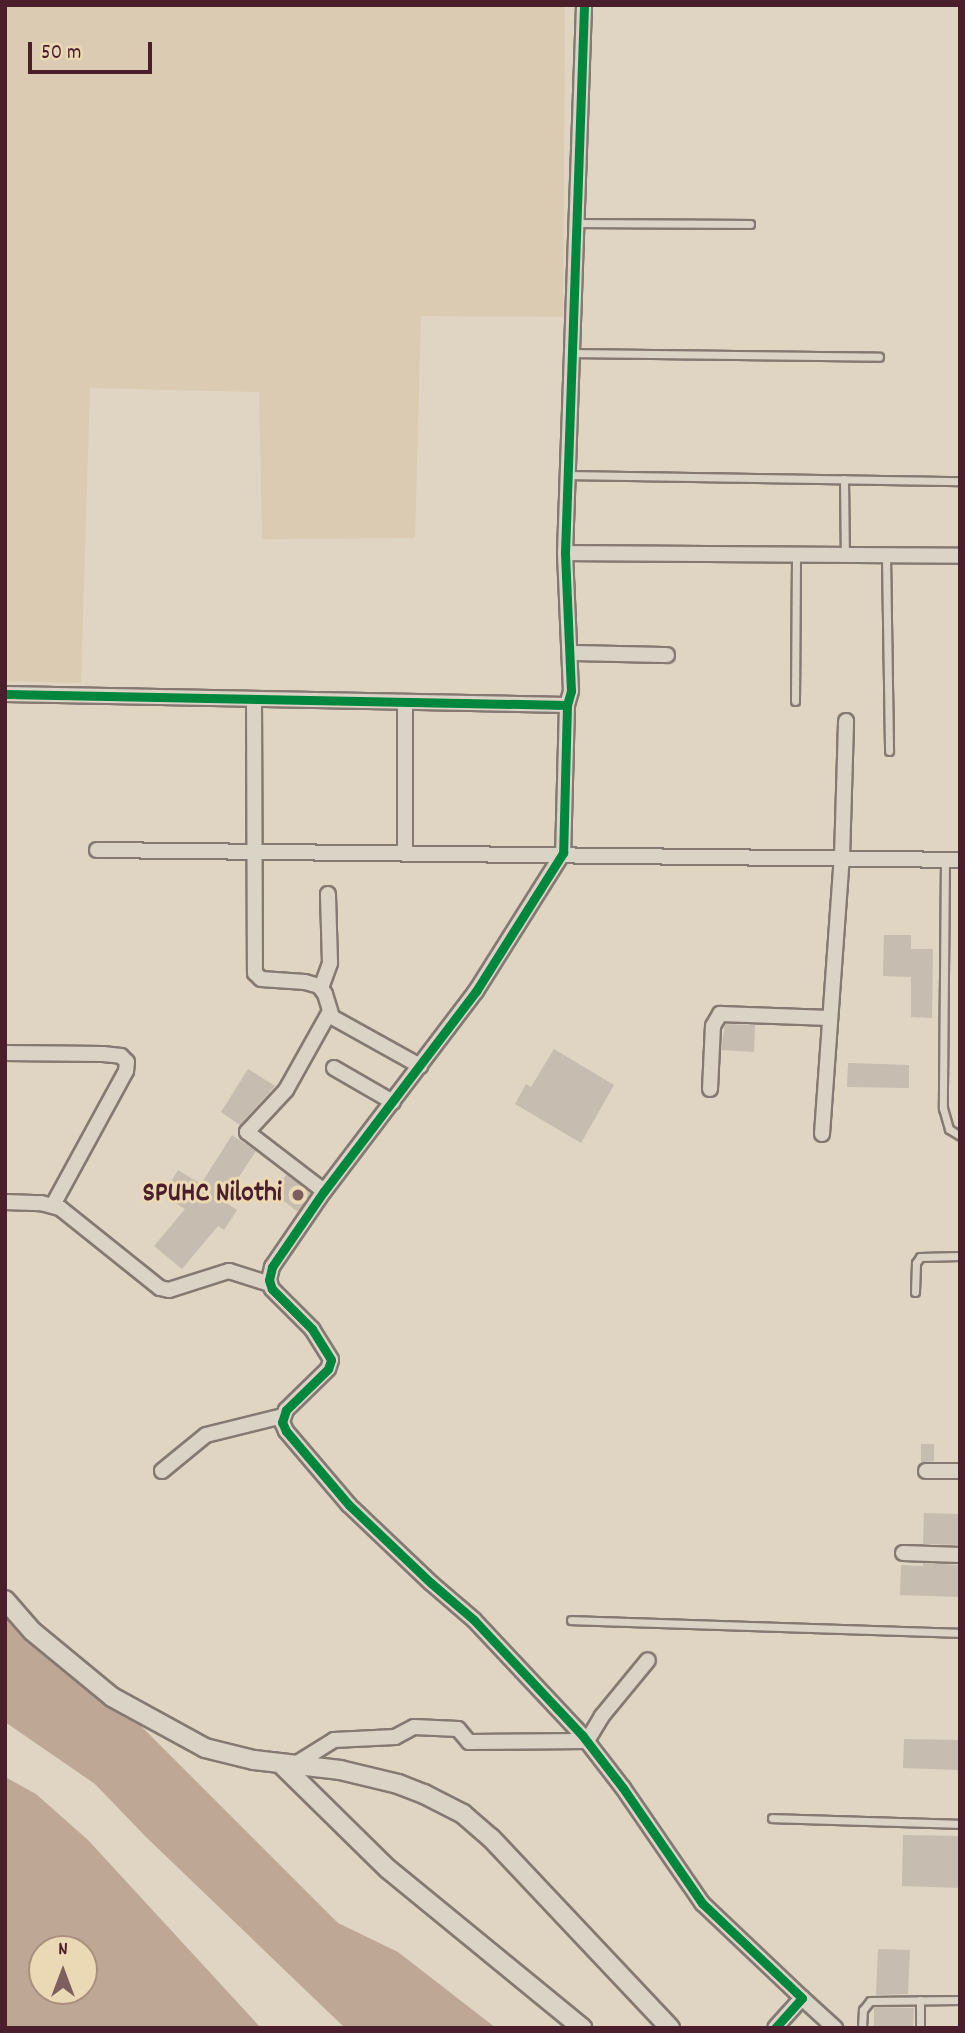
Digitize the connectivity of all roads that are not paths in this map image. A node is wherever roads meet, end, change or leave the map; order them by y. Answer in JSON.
{"nodes":[{"id":1,"x":584,"y":5,"type":"edge"},
{"id":2,"x":576,"y":223,"type":"junction"},
{"id":3,"x":750,"y":223,"type":"dead end"},
{"id":4,"x":572,"y":353,"type":"junction"},
{"id":5,"x":878,"y":357,"type":"dead end"},
{"id":6,"x":568,"y":475,"type":"junction"},
{"id":7,"x":844,"y":479,"type":"junction"},
{"id":8,"x":959,"y":481,"type":"edge"},
{"id":9,"x":565,"y":553,"type":"junction"},
{"id":10,"x":796,"y":555,"type":"junction"},
{"id":11,"x":845,"y":556,"type":"junction"},
{"id":12,"x":886,"y":556,"type":"junction"},
{"id":13,"x":960,"y":556,"type":"edge"},
{"id":14,"x":570,"y":653,"type":"junction"},
{"id":15,"x":667,"y":655,"type":"dead end"},
{"id":16,"x":5,"y":694,"type":"edge"},
{"id":17,"x":254,"y":699,"type":"junction"},
{"id":18,"x":795,"y":701,"type":"dead end"},
{"id":19,"x":405,"y":703,"type":"junction"},
{"id":20,"x":567,"y":705,"type":"junction"},
{"id":21,"x":846,"y":721,"type":"dead end"},
{"id":22,"x":889,"y":751,"type":"dead end"},
{"id":23,"x":97,"y":850,"type":"dead end"},
{"id":24,"x":254,"y":851,"type":"junction"},
{"id":25,"x":405,"y":852,"type":"junction"},
{"id":26,"x":563,"y":853,"type":"junction"},
{"id":27,"x":842,"y":858,"type":"junction"},
{"id":28,"x":952,"y":860,"type":"edge"},
{"id":29,"x":328,"y":894,"type":"dead end"},
{"id":30,"x":321,"y":988,"type":"junction"},
{"id":31,"x":329,"y":1013,"type":"junction"},
{"id":32,"x":830,"y":1018,"type":"junction"},
{"id":33,"x":5,"y":1053,"type":"edge"},
{"id":34,"x":420,"y":1066,"type":"junction"},
{"id":35,"x":334,"y":1068,"type":"dead end"},
{"id":36,"x":710,"y":1089,"type":"dead end"},
{"id":37,"x":393,"y":1102,"type":"junction"},
{"id":38,"x":822,"y":1134,"type":"dead end"},
{"id":39,"x":960,"y":1136,"type":"edge"},
{"id":40,"x":324,"y":1191,"type":"junction"},
{"id":41,"x":5,"y":1202,"type":"edge"},
{"id":42,"x":53,"y":1205,"type":"junction"},
{"id":43,"x":960,"y":1256,"type":"edge"},
{"id":44,"x":270,"y":1284,"type":"junction"},
{"id":45,"x":915,"y":1292,"type":"dead end"},
{"id":46,"x":283,"y":1416,"type":"junction"},
{"id":47,"x":162,"y":1471,"type":"dead end"},
{"id":48,"x":926,"y":1471,"type":"dead end"},
{"id":49,"x":960,"y":1471,"type":"edge"},
{"id":50,"x":904,"y":1553,"type":"dead end"},
{"id":51,"x":960,"y":1555,"type":"edge"},
{"id":52,"x":5,"y":1600,"type":"edge"},
{"id":53,"x":571,"y":1620,"type":"dead end"},
{"id":54,"x":960,"y":1633,"type":"edge"},
{"id":55,"x":648,"y":1660,"type":"dead end"},
{"id":56,"x":587,"y":1741,"type":"junction"},
{"id":57,"x":287,"y":1764,"type":"junction"},
{"id":58,"x":772,"y":1818,"type":"dead end"},
{"id":59,"x":960,"y":1824,"type":"edge"},
{"id":60,"x":802,"y":1998,"type":"junction"},
{"id":61,"x":920,"y":2000,"type":"junction"},
{"id":62,"x":960,"y":2000,"type":"edge"},
{"id":63,"x":582,"y":2028,"type":"edge"},
{"id":64,"x":670,"y":2028,"type":"edge"},
{"id":65,"x":775,"y":2028,"type":"edge"},
{"id":66,"x":835,"y":2028,"type":"edge"},
{"id":67,"x":862,"y":2028,"type":"edge"},
{"id":68,"x":920,"y":2028,"type":"edge"}],
"edges":[{"from":1,"to":2,"type":"street"},
{"from":2,"to":3,"type":"lane"},
{"from":2,"to":4,"type":"street"},
{"from":4,"to":5,"type":"lane"},
{"from":4,"to":6,"type":"street"},
{"from":6,"to":7,"type":"lane"},
{"from":6,"to":9,"type":"street"},
{"from":7,"to":8,"type":"lane"},
{"from":7,"to":11,"type":"lane"},
{"from":9,"to":10,"type":"street"},
{"from":9,"to":14,"type":"street"},
{"from":10,"to":11,"type":"street"},
{"from":10,"to":18,"type":"lane"},
{"from":11,"to":12,"type":"street"},
{"from":12,"to":13,"type":"street"},
{"from":12,"to":22,"type":"lane"},
{"from":14,"to":15,"type":"street"},
{"from":14,"to":20,"type":"street"},
{"from":16,"to":17,"type":"street"},
{"from":17,"to":19,"type":"street"},
{"from":17,"to":24,"type":"street"},
{"from":19,"to":20,"type":"street"},
{"from":19,"to":25,"type":"street"},
{"from":20,"to":26,"type":"street"},
{"from":21,"to":27,"type":"street"},
{"from":23,"to":24,"type":"street"},
{"from":24,"to":25,"type":"street"},
{"from":24,"to":30,"type":"street"},
{"from":25,"to":26,"type":"street"},
{"from":26,"to":27,"type":"street"},
{"from":26,"to":34,"type":"street"},
{"from":27,"to":28,"type":"street"},
{"from":27,"to":32,"type":"street"},
{"from":28,"to":39,"type":"lane"},
{"from":29,"to":30,"type":"street"},
{"from":30,"to":31,"type":"street"},
{"from":31,"to":34,"type":"street"},
{"from":31,"to":40,"type":"street"},
{"from":32,"to":36,"type":"street"},
{"from":32,"to":38,"type":"street"},
{"from":33,"to":42,"type":"street"},
{"from":34,"to":37,"type":"street"},
{"from":35,"to":37,"type":"street"},
{"from":37,"to":40,"type":"street"},
{"from":40,"to":44,"type":"street"},
{"from":41,"to":42,"type":"street"},
{"from":42,"to":44,"type":"street"},
{"from":43,"to":45,"type":"lane"},
{"from":44,"to":46,"type":"street"},
{"from":46,"to":47,"type":"street"},
{"from":46,"to":56,"type":"street"},
{"from":48,"to":49,"type":"street"},
{"from":50,"to":51,"type":"street"},
{"from":52,"to":57,"type":"street"},
{"from":53,"to":54,"type":"lane"},
{"from":55,"to":56,"type":"street"},
{"from":56,"to":57,"type":"street"},
{"from":56,"to":60,"type":"street"},
{"from":57,"to":63,"type":"street"},
{"from":57,"to":64,"type":"street"},
{"from":58,"to":59,"type":"lane"},
{"from":60,"to":65,"type":"street"},
{"from":60,"to":66,"type":"street"},
{"from":61,"to":62,"type":"lane"},
{"from":61,"to":67,"type":"lane"},
{"from":61,"to":68,"type":"lane"}]}
